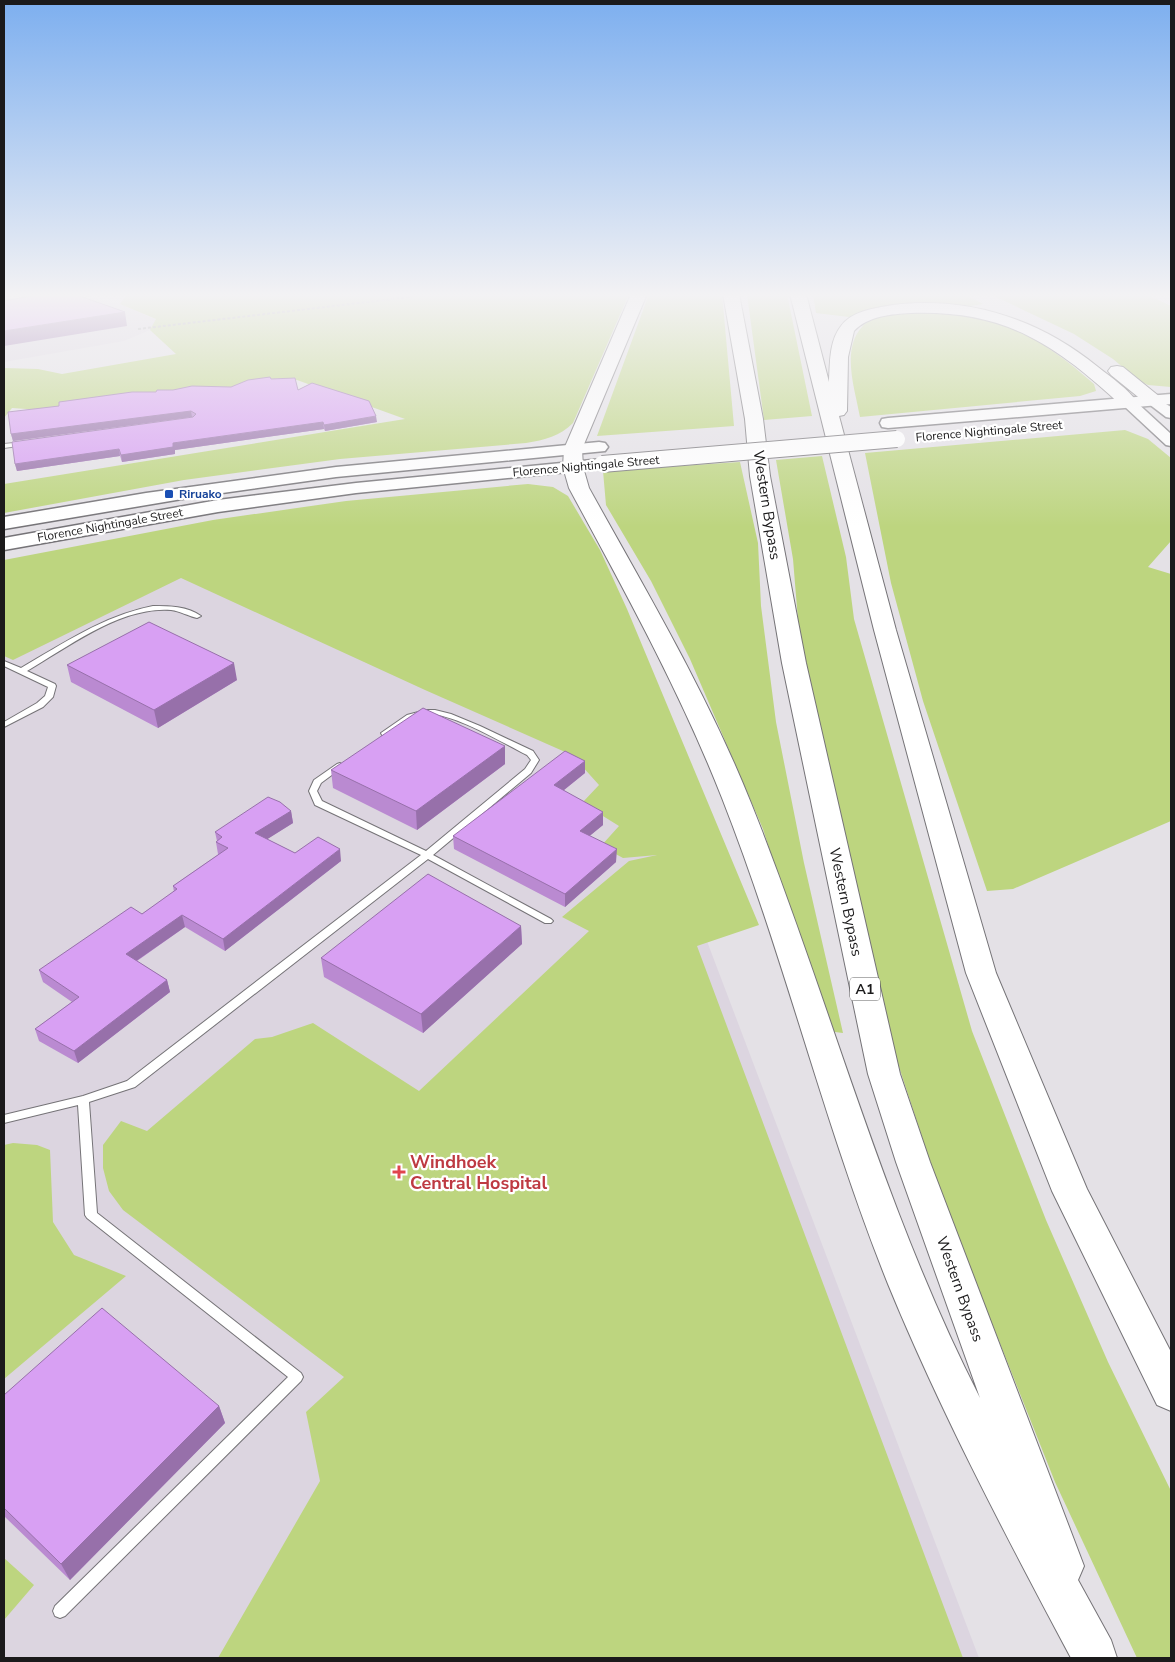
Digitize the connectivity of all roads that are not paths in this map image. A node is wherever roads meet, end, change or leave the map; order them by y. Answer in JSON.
{"nodes":[{"id":1,"x":614,"y":372,"type":"edge"},
{"id":2,"x":745,"y":372,"type":"edge"},
{"id":3,"x":818,"y":372,"type":"edge"},
{"id":4,"x":838,"y":372,"type":"edge"},
{"id":5,"x":1095,"y":372,"type":"edge"},
{"id":6,"x":1117,"y":372,"type":"edge"},
{"id":7,"x":1171,"y":399,"type":"edge"},
{"id":8,"x":1154,"y":401,"type":"junction"},
{"id":9,"x":1129,"y":403,"type":"junction"},
{"id":10,"x":1171,"y":414,"type":"edge"},
{"id":11,"x":1144,"y":417,"type":"junction"},
{"id":12,"x":869,"y":424,"type":"dead end"},
{"id":13,"x":833,"y":431,"type":"junction"},
{"id":14,"x":991,"y":431,"type":"dead end"},
{"id":15,"x":773,"y":432,"type":"dead end"},
{"id":16,"x":744,"y":435,"type":"dead end"},
{"id":17,"x":916,"y":437,"type":"dead end"},
{"id":18,"x":33,"y":442,"type":"edge"},
{"id":19,"x":1171,"y":442,"type":"edge"},
{"id":20,"x":618,"y":445,"type":"dead end"},
{"id":21,"x":4,"y":446,"type":"edge"},
{"id":22,"x":587,"y":457,"type":"junction"},
{"id":23,"x":4,"y":523,"type":"edge"},
{"id":24,"x":4,"y":544,"type":"edge"},
{"id":25,"x":197,"y":616,"type":"dead end"},
{"id":26,"x":4,"y":663,"type":"edge"},
{"id":27,"x":21,"y":671,"type":"junction"},
{"id":28,"x":4,"y":725,"type":"edge"},
{"id":29,"x":374,"y":742,"type":"edge"},
{"id":30,"x":349,"y":759,"type":"edge"},
{"id":31,"x":428,"y":855,"type":"junction"},
{"id":32,"x":548,"y":921,"type":"dead end"},
{"id":33,"x":83,"y":1100,"type":"junction"},
{"id":34,"x":4,"y":1119,"type":"edge"},
{"id":35,"x":1171,"y":1392,"type":"edge"},
{"id":36,"x":60,"y":1611,"type":"dead end"},
{"id":37,"x":1096,"y":1657,"type":"edge"}],
"edges":[{"from":1,"to":22,"type":"highway"},
{"from":2,"to":37,"type":"highway","name":"Western Bypass","number":"A1"},
{"from":3,"to":13,"type":"highway"},
{"from":4,"to":13,"type":"highway"},
{"from":5,"to":9,"type":"highway"},
{"from":6,"to":8,"type":"highway"},
{"from":7,"to":8,"type":"main road","name":"Florence Nightingale Street"},
{"from":8,"to":9,"type":"main road","name":"Florence Nightingale Street"},
{"from":8,"to":10,"type":"street"},
{"from":9,"to":11,"type":"street"},
{"from":9,"to":12,"type":"main road","name":"Florence Nightingale Street"},
{"from":10,"to":11,"type":"main road","name":"Florence Nightingale Street"},
{"from":11,"to":14,"type":"main road","name":"Florence Nightingale Street"},
{"from":11,"to":19,"type":"street"},
{"from":13,"to":35,"type":"highway"},
{"from":15,"to":16,"type":"main road"},
{"from":17,"to":22,"type":"main road","name":"Florence Nightingale Street","bridge":true},
{"from":18,"to":21,"type":"lane"},
{"from":20,"to":22,"type":"main road","name":"Florence Nightingale Street"},
{"from":22,"to":23,"type":"main road","name":"Florence Nightingale Street"},
{"from":22,"to":24,"type":"main road","name":"Florence Nightingale Street"},
{"from":22,"to":37,"type":"highway"},
{"from":25,"to":27,"type":"lane"},
{"from":26,"to":27,"type":"lane"},
{"from":27,"to":28,"type":"lane"},
{"from":29,"to":31,"type":"lane"},
{"from":30,"to":31,"type":"lane"},
{"from":31,"to":32,"type":"lane"},
{"from":31,"to":33,"type":"lane"},
{"from":33,"to":34,"type":"lane"},
{"from":33,"to":36,"type":"lane"}]}
